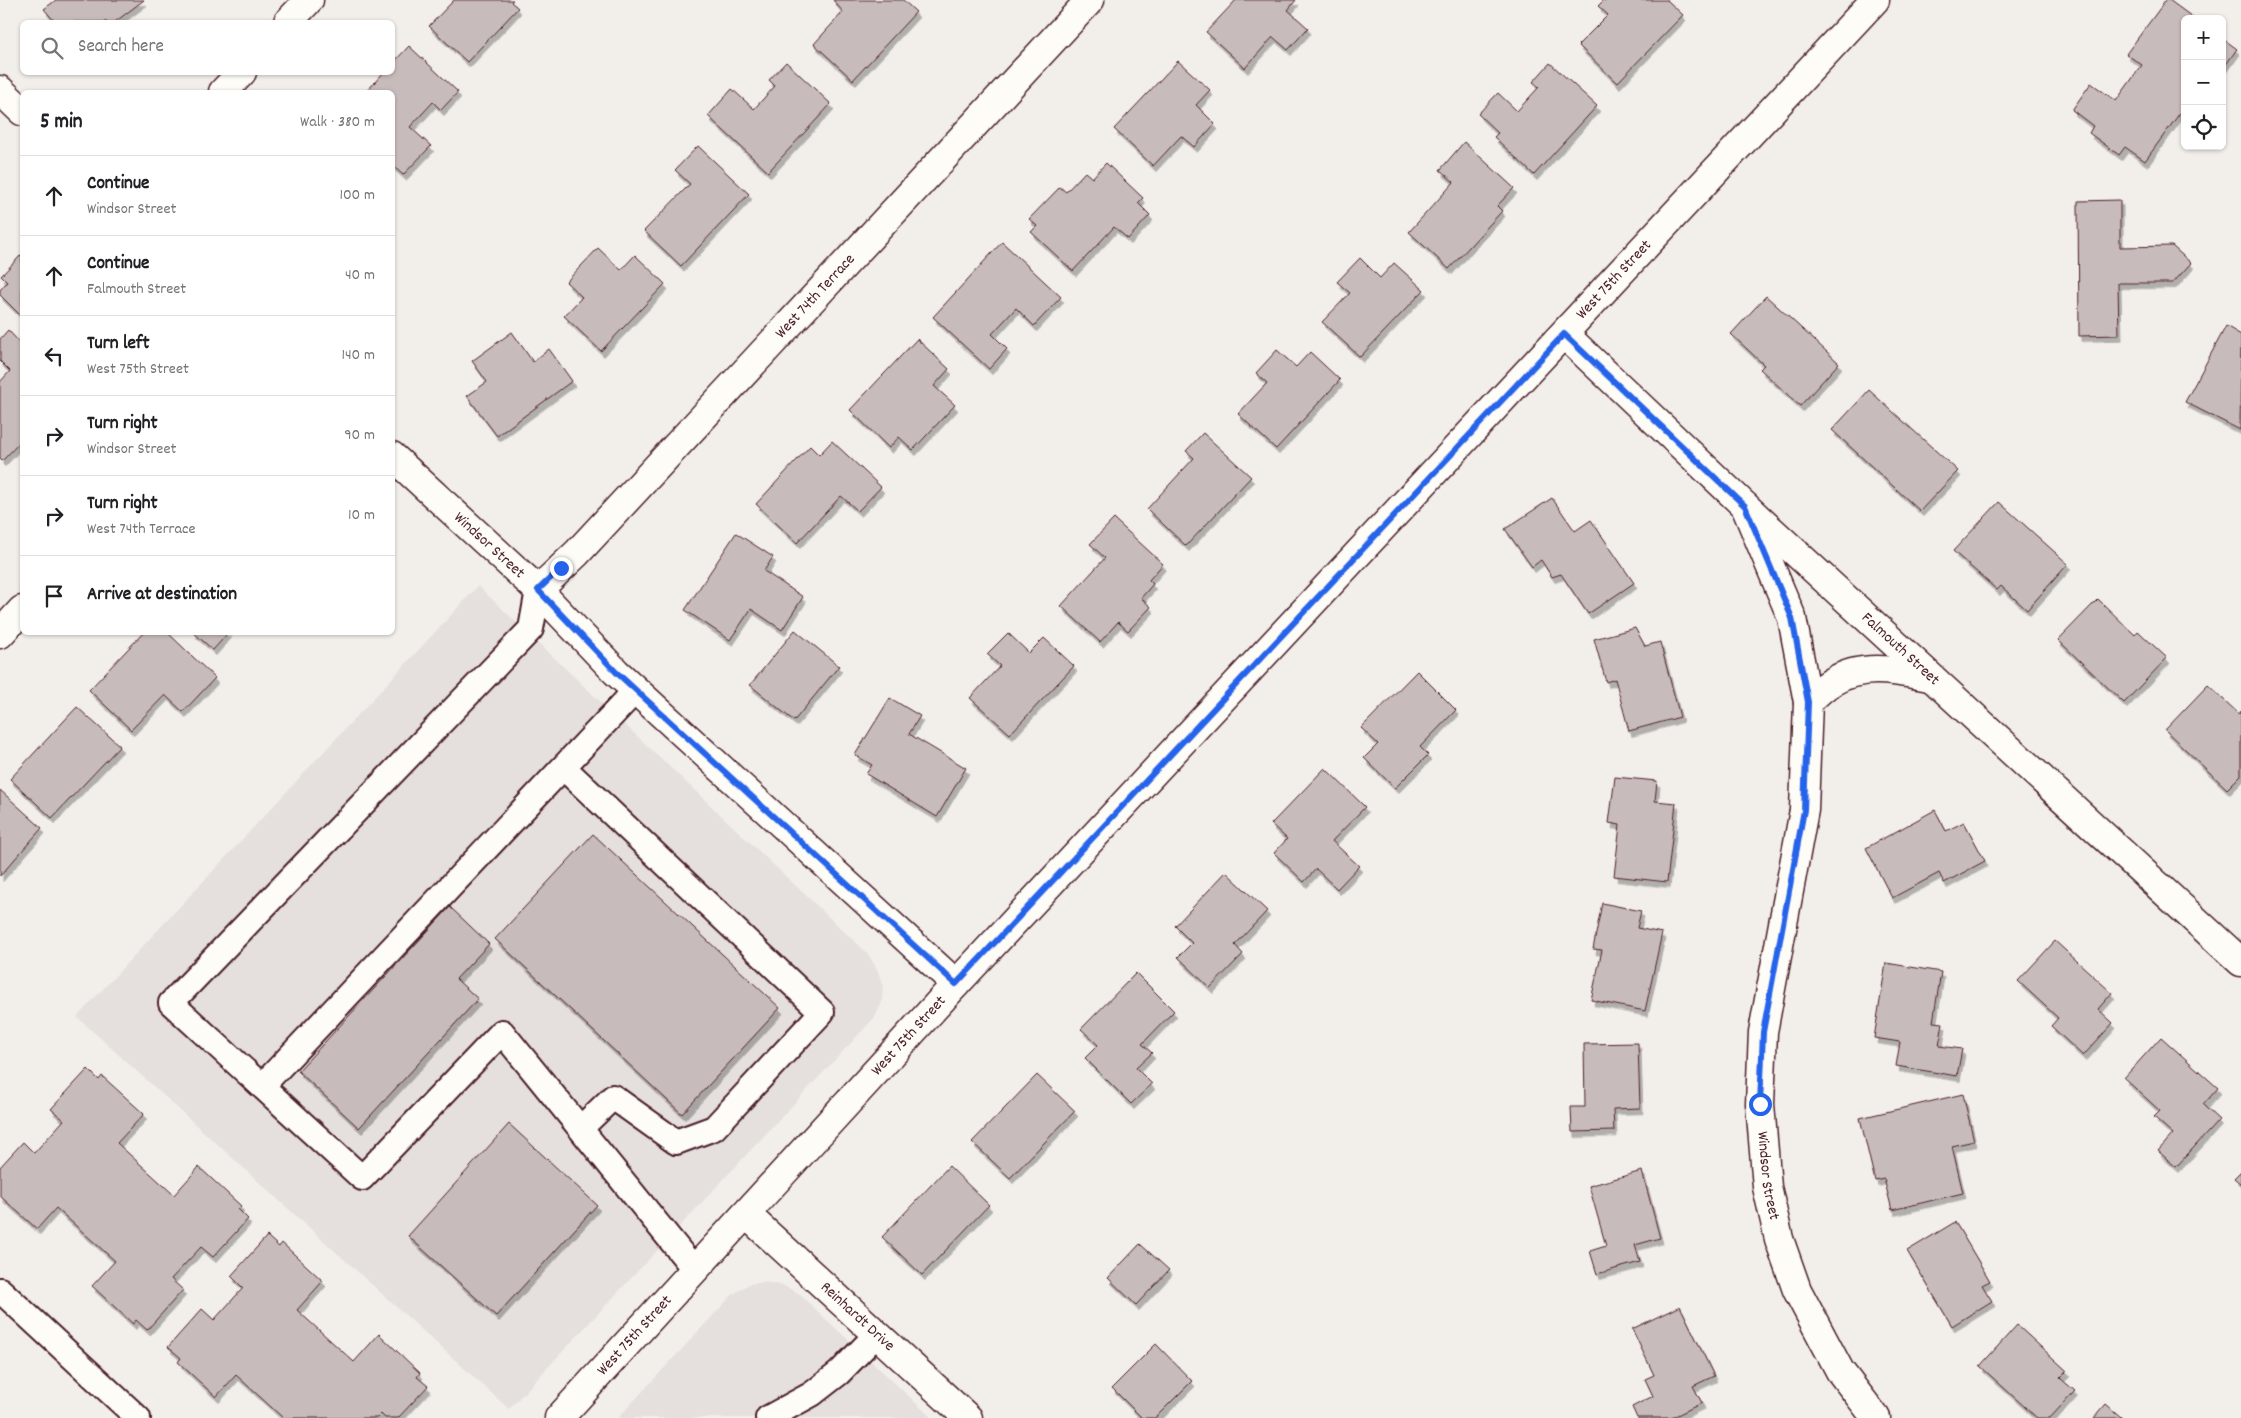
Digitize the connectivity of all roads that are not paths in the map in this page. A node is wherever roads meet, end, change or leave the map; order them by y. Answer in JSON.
{"nodes":[{"id":1,"x":309,"y":0,"type":"edge"},
{"id":2,"x":1090,"y":0,"type":"edge"},
{"id":3,"x":1875,"y":0,"type":"edge"},
{"id":4,"x":290,"y":20,"type":"edge"},
{"id":5,"x":239,"y":75,"type":"edge"},
{"id":6,"x":0,"y":90,"type":"edge"},
{"id":7,"x":225,"y":90,"type":"edge"},
{"id":8,"x":20,"y":109,"type":"edge"},
{"id":9,"x":1564,"y":334,"type":"junction"},
{"id":10,"x":395,"y":459,"type":"edge"},
{"id":11,"x":1745,"y":506,"type":"junction"},
{"id":12,"x":538,"y":590,"type":"junction"},
{"id":13,"x":20,"y":612,"type":"edge"},
{"id":14,"x":0,"y":634,"type":"edge"},
{"id":15,"x":1929,"y":677,"type":"junction"},
{"id":16,"x":636,"y":690,"type":"junction"},
{"id":17,"x":1808,"y":702,"type":"junction"},
{"id":18,"x":564,"y":768,"type":"junction"},
{"id":19,"x":2241,"y":962,"type":"edge"},
{"id":20,"x":956,"y":984,"type":"junction"},
{"id":21,"x":262,"y":1086,"type":"junction"},
{"id":22,"x":581,"y":1128,"type":"junction"},
{"id":23,"x":747,"y":1214,"type":"junction"},
{"id":24,"x":695,"y":1270,"type":"junction"},
{"id":25,"x":0,"y":1290,"type":"edge"},
{"id":26,"x":877,"y":1334,"type":"junction"},
{"id":27,"x":776,"y":1416,"type":"edge"},
{"id":28,"x":138,"y":1418,"type":"edge"},
{"id":29,"x":559,"y":1418,"type":"edge"},
{"id":30,"x":968,"y":1418,"type":"edge"},
{"id":31,"x":1876,"y":1418,"type":"edge"}],
"edges":[{"from":1,"to":4,"type":"street"},
{"from":2,"to":12,"type":"street","name":"West 74th Terrace"},
{"from":3,"to":9,"type":"street","name":"West 75th Street"},
{"from":5,"to":7,"type":"street"},
{"from":6,"to":8,"type":"street"},
{"from":9,"to":11,"type":"street","name":"Falmouth Street"},
{"from":9,"to":20,"type":"street","name":"West 75th Street"},
{"from":10,"to":12,"type":"street","name":"Windsor Street"},
{"from":11,"to":15,"type":"street","name":"Falmouth Street"},
{"from":11,"to":17,"type":"street","name":"Windsor Street"},
{"from":12,"to":16,"type":"street","name":"Windsor Street"},
{"from":12,"to":21,"type":"lane"},
{"from":13,"to":14,"type":"street"},
{"from":15,"to":17,"type":"street"},
{"from":15,"to":19,"type":"street","name":"Falmouth Street"},
{"from":16,"to":18,"type":"lane"},
{"from":16,"to":20,"type":"street","name":"Windsor Street"},
{"from":17,"to":31,"type":"street","name":"Windsor Street"},
{"from":18,"to":21,"type":"lane"},
{"from":18,"to":22,"type":"lane"},
{"from":20,"to":23,"type":"street","name":"West 75th Street"},
{"from":21,"to":22,"type":"lane"},
{"from":22,"to":24,"type":"lane"},
{"from":23,"to":24,"type":"street","name":"West 75th Street"},
{"from":23,"to":26,"type":"street","name":"Reinhardt Drive"},
{"from":24,"to":29,"type":"street","name":"West 75th Street"},
{"from":25,"to":28,"type":"lane"},
{"from":26,"to":27,"type":"lane"},
{"from":26,"to":30,"type":"street","name":"Reinhardt Drive"}]}
